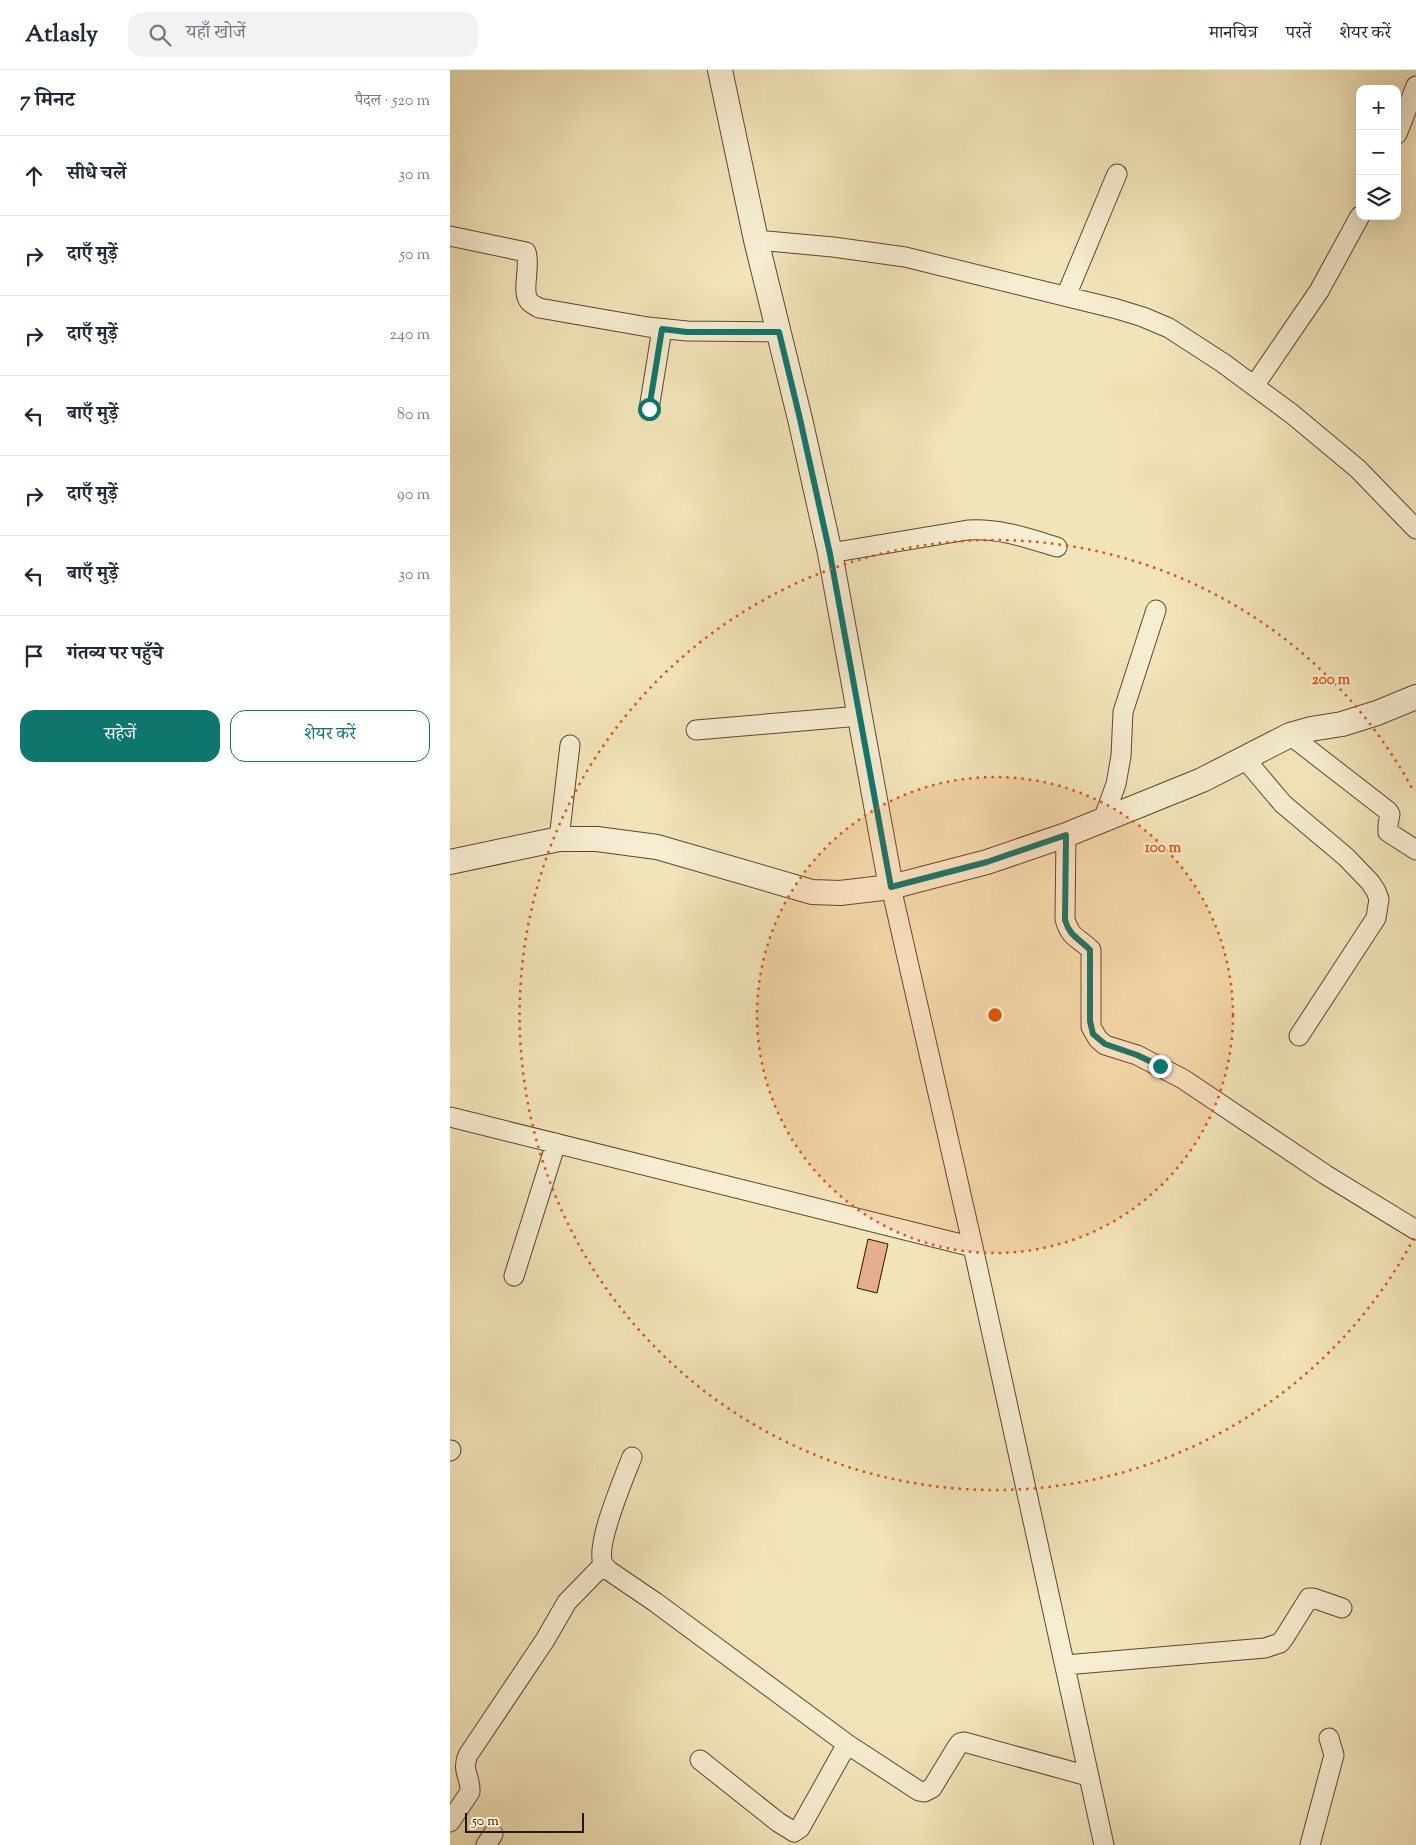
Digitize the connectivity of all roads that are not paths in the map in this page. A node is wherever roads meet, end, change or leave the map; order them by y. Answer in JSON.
{"nodes":[{"id":1,"x":720,"y":70,"type":"edge"},
{"id":2,"x":1416,"y":86,"type":"edge"},
{"id":3,"x":1399,"y":130,"type":"edge"},
{"id":4,"x":1117,"y":174,"type":"dead end"},
{"id":5,"x":1358,"y":220,"type":"edge"},
{"id":6,"x":450,"y":236,"type":"edge"},
{"id":7,"x":756,"y":240,"type":"junction"},
{"id":8,"x":1066,"y":296,"type":"junction"},
{"id":9,"x":662,"y":329,"type":"junction"},
{"id":10,"x":779,"y":332,"type":"junction"},
{"id":11,"x":1254,"y":386,"type":"junction"},
{"id":12,"x":649,"y":409,"type":"dead end"},
{"id":13,"x":1416,"y":529,"type":"edge"},
{"id":14,"x":1056,"y":547,"type":"dead end"},
{"id":15,"x":830,"y":554,"type":"junction"},
{"id":16,"x":1156,"y":610,"type":"dead end"},
{"id":17,"x":1416,"y":697,"type":"edge"},
{"id":18,"x":860,"y":716,"type":"junction"},
{"id":19,"x":696,"y":730,"type":"dead end"},
{"id":20,"x":1290,"y":735,"type":"junction"},
{"id":21,"x":570,"y":745,"type":"dead end"},
{"id":22,"x":1245,"y":759,"type":"junction"},
{"id":23,"x":1103,"y":820,"type":"junction"},
{"id":24,"x":1066,"y":835,"type":"junction"},
{"id":25,"x":559,"y":839,"type":"junction"},
{"id":26,"x":1416,"y":850,"type":"edge"},
{"id":27,"x":450,"y":862,"type":"edge"},
{"id":28,"x":891,"y":887,"type":"junction"},
{"id":29,"x":1300,"y":1036,"type":"dead end"},
{"id":30,"x":450,"y":1118,"type":"edge"},
{"id":31,"x":556,"y":1143,"type":"junction"},
{"id":32,"x":1416,"y":1230,"type":"edge"},
{"id":33,"x":973,"y":1247,"type":"junction"},
{"id":34,"x":514,"y":1276,"type":"dead end"},
{"id":35,"x":632,"y":1457,"type":"dead end"},
{"id":36,"x":604,"y":1565,"type":"junction"},
{"id":37,"x":1342,"y":1608,"type":"dead end"},
{"id":38,"x":1064,"y":1665,"type":"junction"},
{"id":39,"x":1329,"y":1738,"type":"dead end"},
{"id":40,"x":847,"y":1744,"type":"junction"},
{"id":41,"x":700,"y":1760,"type":"dead end"},
{"id":42,"x":1088,"y":1776,"type":"junction"},
{"id":43,"x":450,"y":1822,"type":"edge"},
{"id":44,"x":1104,"y":1845,"type":"edge"},
{"id":45,"x":1310,"y":1845,"type":"edge"}],
"edges":[{"from":1,"to":7,"type":"street"},
{"from":2,"to":3,"type":"street"},
{"from":4,"to":8,"type":"street"},
{"from":5,"to":11,"type":"street"},
{"from":6,"to":9,"type":"street"},
{"from":7,"to":8,"type":"street"},
{"from":7,"to":10,"type":"street"},
{"from":8,"to":11,"type":"street"},
{"from":9,"to":10,"type":"street"},
{"from":9,"to":12,"type":"street"},
{"from":10,"to":15,"type":"street"},
{"from":11,"to":13,"type":"street"},
{"from":14,"to":15,"type":"street"},
{"from":15,"to":18,"type":"street"},
{"from":16,"to":23,"type":"street"},
{"from":17,"to":20,"type":"street"},
{"from":18,"to":19,"type":"street"},
{"from":18,"to":28,"type":"street"},
{"from":20,"to":22,"type":"street"},
{"from":20,"to":26,"type":"street"},
{"from":21,"to":25,"type":"street"},
{"from":22,"to":23,"type":"street"},
{"from":22,"to":29,"type":"street"},
{"from":23,"to":24,"type":"street"},
{"from":24,"to":28,"type":"street"},
{"from":24,"to":32,"type":"street"},
{"from":25,"to":27,"type":"street"},
{"from":25,"to":28,"type":"street"},
{"from":28,"to":33,"type":"street"},
{"from":30,"to":31,"type":"street"},
{"from":31,"to":33,"type":"street"},
{"from":31,"to":34,"type":"street"},
{"from":33,"to":38,"type":"street"},
{"from":35,"to":36,"type":"street"},
{"from":36,"to":40,"type":"street"},
{"from":36,"to":43,"type":"street"},
{"from":37,"to":38,"type":"street"},
{"from":38,"to":42,"type":"street"},
{"from":39,"to":45,"type":"street"},
{"from":40,"to":41,"type":"street"},
{"from":40,"to":42,"type":"street"},
{"from":42,"to":44,"type":"street"}]}
